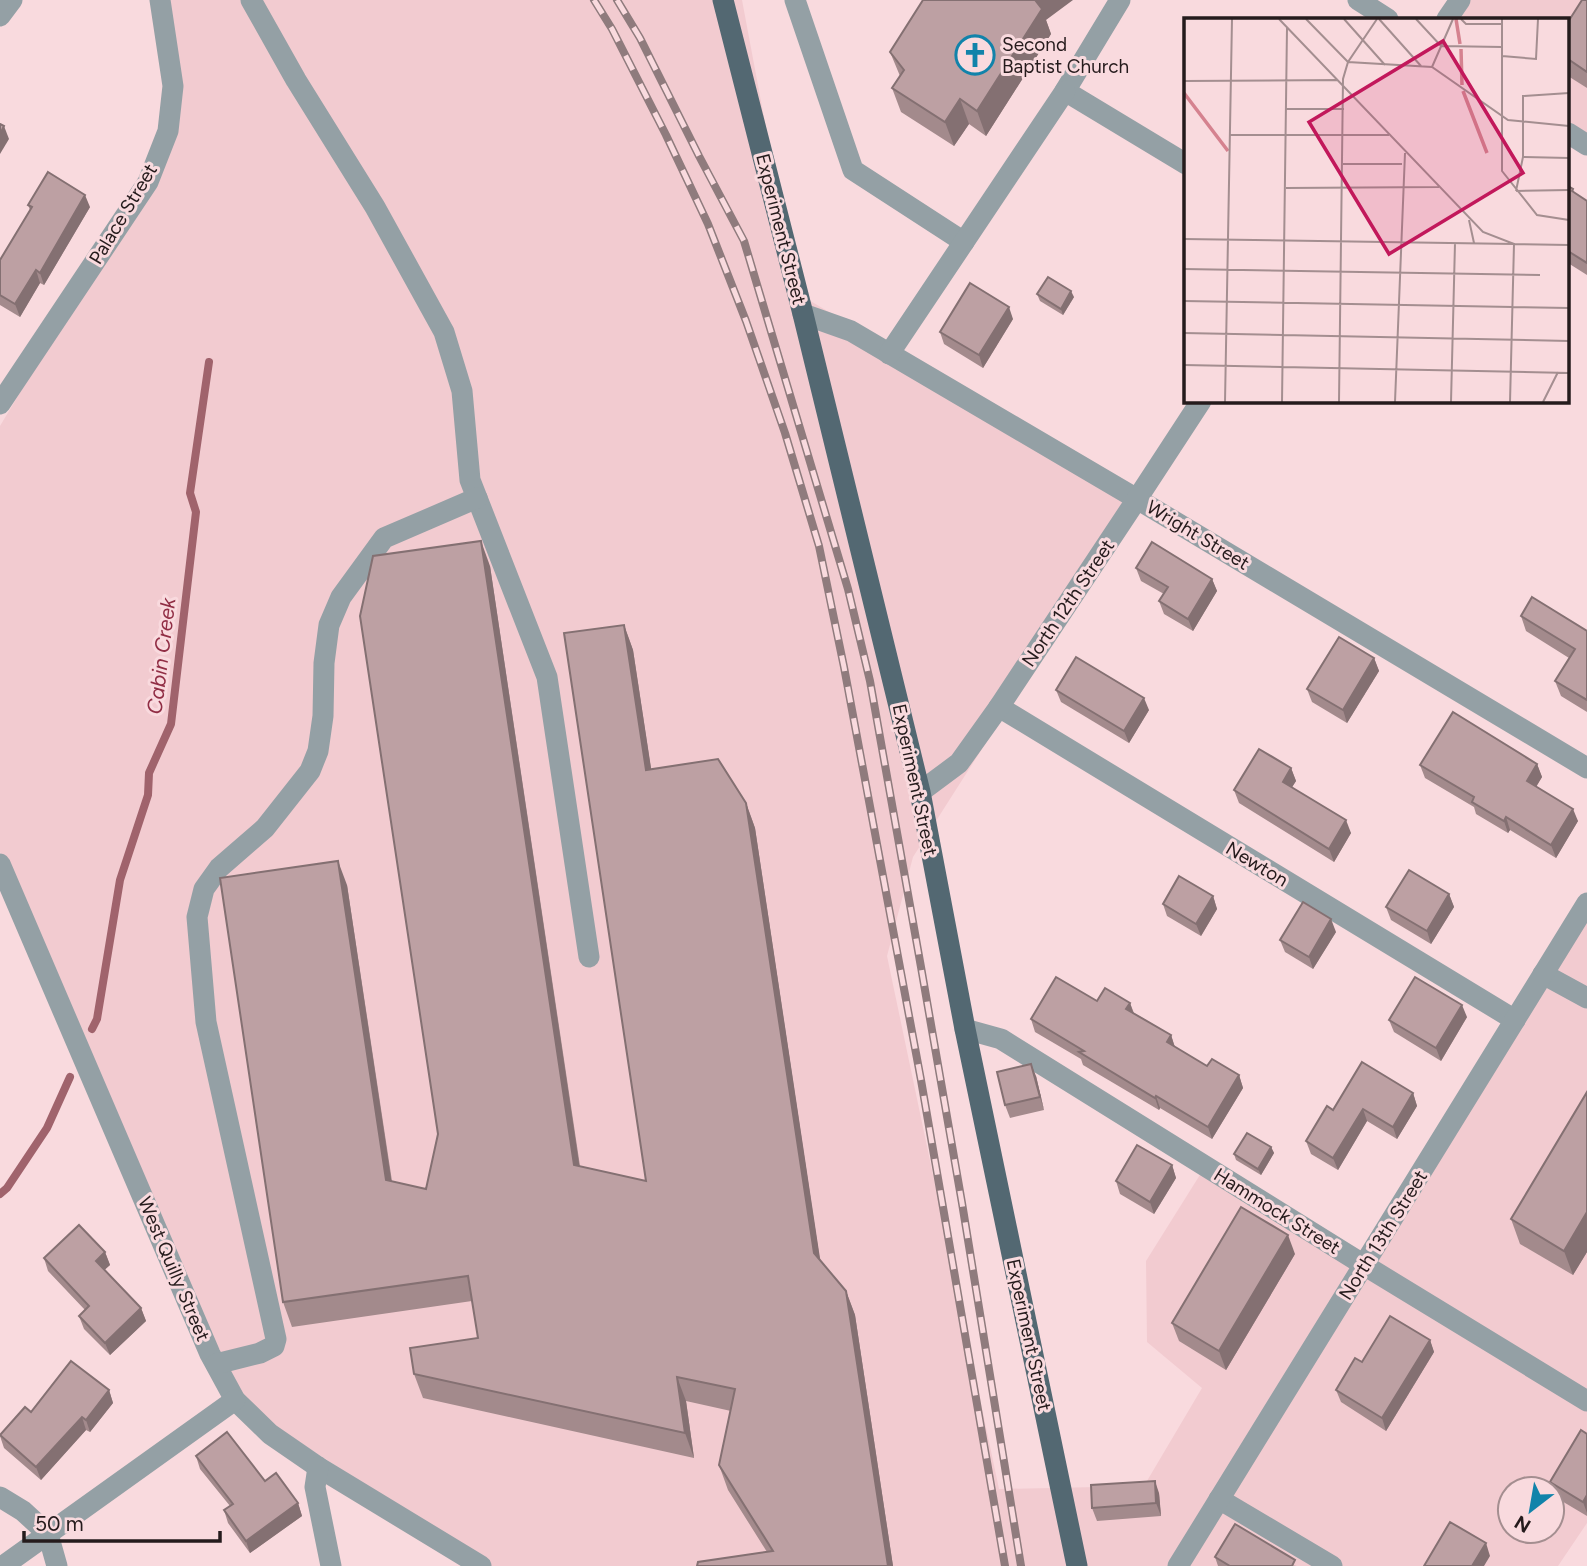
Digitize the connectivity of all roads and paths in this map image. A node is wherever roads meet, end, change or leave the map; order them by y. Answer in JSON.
{"nodes":[{"id":1,"x":12,"y":0,"type":"edge"},
{"id":2,"x":160,"y":0,"type":"edge"},
{"id":3,"x":251,"y":0,"type":"edge"},
{"id":4,"x":723,"y":0,"type":"edge"},
{"id":5,"x":795,"y":0,"type":"edge"},
{"id":6,"x":1120,"y":0,"type":"edge"},
{"id":7,"x":1358,"y":0,"type":"edge"},
{"id":8,"x":1460,"y":0,"type":"edge"},
{"id":9,"x":0,"y":16,"type":"edge"},
{"id":10,"x":1386,"y":18,"type":"edge"},
{"id":11,"x":1448,"y":18,"type":"edge"},
{"id":12,"x":1065,"y":91,"type":"junction"},
{"id":13,"x":1570,"y":134,"type":"edge"},
{"id":14,"x":1587,"y":145,"type":"edge"},
{"id":15,"x":1184,"y":163,"type":"edge"},
{"id":16,"x":964,"y":242,"type":"junction"},
{"id":17,"x":803,"y":314,"type":"junction"},
{"id":18,"x":889,"y":354,"type":"junction"},
{"id":19,"x":1200,"y":402,"type":"edge"},
{"id":20,"x":0,"y":404,"type":"edge"},
{"id":21,"x":477,"y":498,"type":"junction"},
{"id":22,"x":1137,"y":499,"type":"junction"},
{"id":23,"x":999,"y":707,"type":"junction"},
{"id":24,"x":1587,"y":768,"type":"edge"},
{"id":25,"x":920,"y":792,"type":"junction"},
{"id":26,"x":0,"y":864,"type":"edge"},
{"id":27,"x":1587,"y":903,"type":"edge"},
{"id":28,"x":589,"y":957,"type":"dead end"},
{"id":29,"x":1543,"y":974,"type":"junction"},
{"id":30,"x":1587,"y":998,"type":"edge"},
{"id":31,"x":1515,"y":1020,"type":"junction"},
{"id":32,"x":965,"y":1029,"type":"junction"},
{"id":33,"x":1364,"y":1265,"type":"junction"},
{"id":34,"x":216,"y":1364,"type":"junction"},
{"id":35,"x":235,"y":1400,"type":"junction"},
{"id":36,"x":1587,"y":1401,"type":"edge"},
{"id":37,"x":318,"y":1467,"type":"junction"},
{"id":38,"x":0,"y":1497,"type":"edge"},
{"id":39,"x":1219,"y":1499,"type":"junction"},
{"id":40,"x":48,"y":1534,"type":"junction"},
{"id":41,"x":3,"y":1566,"type":"edge"},
{"id":42,"x":57,"y":1566,"type":"edge"},
{"id":43,"x":331,"y":1566,"type":"edge"},
{"id":44,"x":481,"y":1566,"type":"edge"},
{"id":45,"x":1077,"y":1566,"type":"edge"},
{"id":46,"x":1178,"y":1566,"type":"edge"},
{"id":47,"x":1332,"y":1566,"type":"edge"}],
"edges":[{"from":1,"to":9,"type":"street"},
{"from":2,"to":20,"type":"street","name":"Palace Street"},
{"from":3,"to":21,"type":"street"},
{"from":4,"to":17,"type":"main road","name":"Experiment Street"},
{"from":5,"to":16,"type":"street"},
{"from":6,"to":12,"type":"street"},
{"from":7,"to":10,"type":"street"},
{"from":8,"to":11,"type":"street"},
{"from":12,"to":15,"type":"street"},
{"from":12,"to":16,"type":"street"},
{"from":13,"to":14,"type":"street"},
{"from":16,"to":18,"type":"street"},
{"from":17,"to":18,"type":"street","name":"Wright Street"},
{"from":17,"to":25,"type":"main road","name":"Experiment Street"},
{"from":18,"to":22,"type":"street","name":"Wright Street"},
{"from":19,"to":22,"type":"street","name":"North 12th Street"},
{"from":21,"to":28,"type":"street"},
{"from":21,"to":34,"type":"street"},
{"from":22,"to":23,"type":"street","name":"North 12th Street"},
{"from":22,"to":24,"type":"street","name":"Wright Street"},
{"from":23,"to":25,"type":"street","name":"North 12th Street"},
{"from":23,"to":31,"type":"street","name":"Newton"},
{"from":25,"to":32,"type":"main road","name":"Experiment Street"},
{"from":26,"to":34,"type":"street","name":"West Quilly Street"},
{"from":27,"to":29,"type":"street","name":"North 13th Street"},
{"from":29,"to":30,"type":"street"},
{"from":29,"to":31,"type":"street","name":"North 13th Street"},
{"from":31,"to":33,"type":"street","name":"North 13th Street"},
{"from":32,"to":33,"type":"street","name":"Hammock Street"},
{"from":32,"to":45,"type":"main road","name":"Experiment Street"},
{"from":33,"to":36,"type":"street","name":"Hammock Street"},
{"from":33,"to":39,"type":"street","name":"North 13th Street"},
{"from":34,"to":35,"type":"street","name":"West Quilly Street"},
{"from":35,"to":37,"type":"street","name":"West Quilly Street"},
{"from":35,"to":40,"type":"street"},
{"from":37,"to":43,"type":"street"},
{"from":37,"to":44,"type":"street","name":"West Quilly Street"},
{"from":38,"to":40,"type":"street"},
{"from":39,"to":46,"type":"street","name":"North 13th Street"},
{"from":39,"to":47,"type":"street"},
{"from":40,"to":41,"type":"street"},
{"from":40,"to":42,"type":"street"}]}
